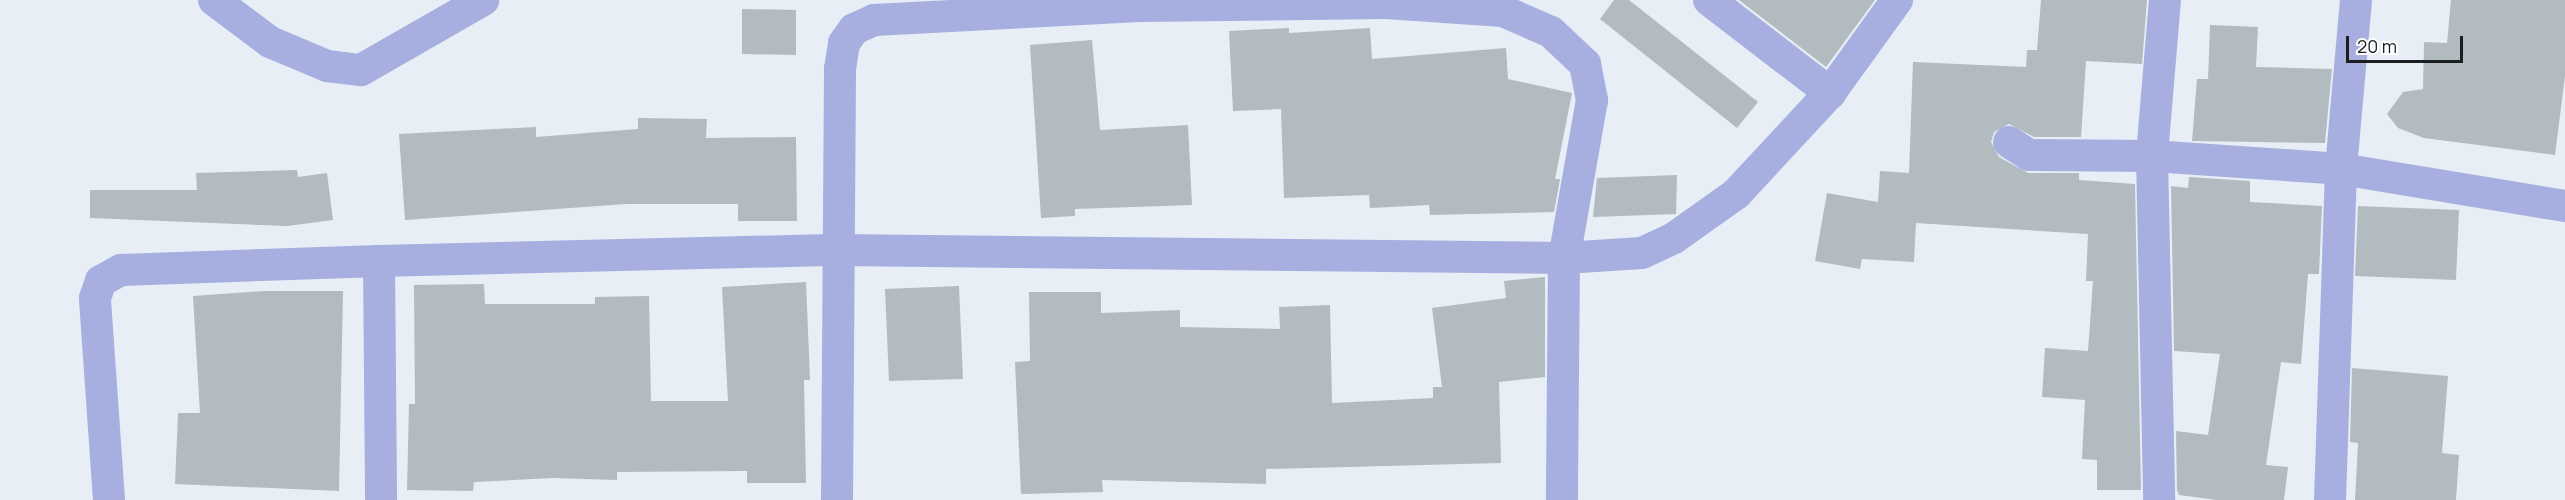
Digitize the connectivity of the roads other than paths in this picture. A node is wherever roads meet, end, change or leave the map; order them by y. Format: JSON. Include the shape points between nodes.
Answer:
{"nodes":[{"id":1,"x":214,"y":0,"type":"edge"},
{"id":2,"x":483,"y":0,"type":"edge"},
{"id":3,"x":1709,"y":0,"type":"edge"},
{"id":4,"x":1897,"y":0,"type":"edge"},
{"id":5,"x":2165,"y":0,"type":"edge"},
{"id":6,"x":2356,"y":0,"type":"edge"},
{"id":7,"x":1830,"y":93,"type":"junction"},
{"id":8,"x":2009,"y":142,"type":"dead end"},
{"id":9,"x":2151,"y":156,"type":"junction"},
{"id":10,"x":2341,"y":169,"type":"junction"},
{"id":11,"x":2565,"y":206,"type":"edge"},
{"id":12,"x":838,"y":250,"type":"junction"},
{"id":13,"x":1564,"y":258,"type":"junction"},
{"id":14,"x":379,"y":261,"type":"junction"},
{"id":15,"x":109,"y":500,"type":"edge"},
{"id":16,"x":381,"y":500,"type":"edge"},
{"id":17,"x":837,"y":500,"type":"edge"},
{"id":18,"x":1562,"y":500,"type":"edge"},
{"id":19,"x":2159,"y":500,"type":"edge"},
{"id":20,"x":2330,"y":500,"type":"edge"}],
"edges":[{"from":1,"to":2,"type":"street","via":[[292,52],[327,66],[361,70]]},
{"from":3,"to":7,"type":"street"},
{"from":4,"to":7,"type":"street"},
{"from":5,"to":9,"type":"street"},
{"from":6,"to":10,"type":"street"},
{"from":7,"to":13,"type":"street","via":[[1736,194],[1674,238],[1642,253]]},
{"from":8,"to":9,"type":"street","via":[[2029,155]]},
{"from":9,"to":10,"type":"street"},
{"from":9,"to":19,"type":"street"},
{"from":10,"to":11,"type":"street"},
{"from":10,"to":20,"type":"street"},
{"from":12,"to":13,"type":"street"},
{"from":12,"to":13,"type":"street","via":[[840,69],[844,44],[854,28],[874,20],[1140,6],[1386,3],[1503,11],[1551,32],[1585,64],[1592,100]]},
{"from":12,"to":14,"type":"street"},
{"from":12,"to":17,"type":"street"},
{"from":13,"to":18,"type":"street"},
{"from":14,"to":15,"type":"street","via":[[121,270],[101,281],[95,298]]},
{"from":14,"to":16,"type":"street"}]}
